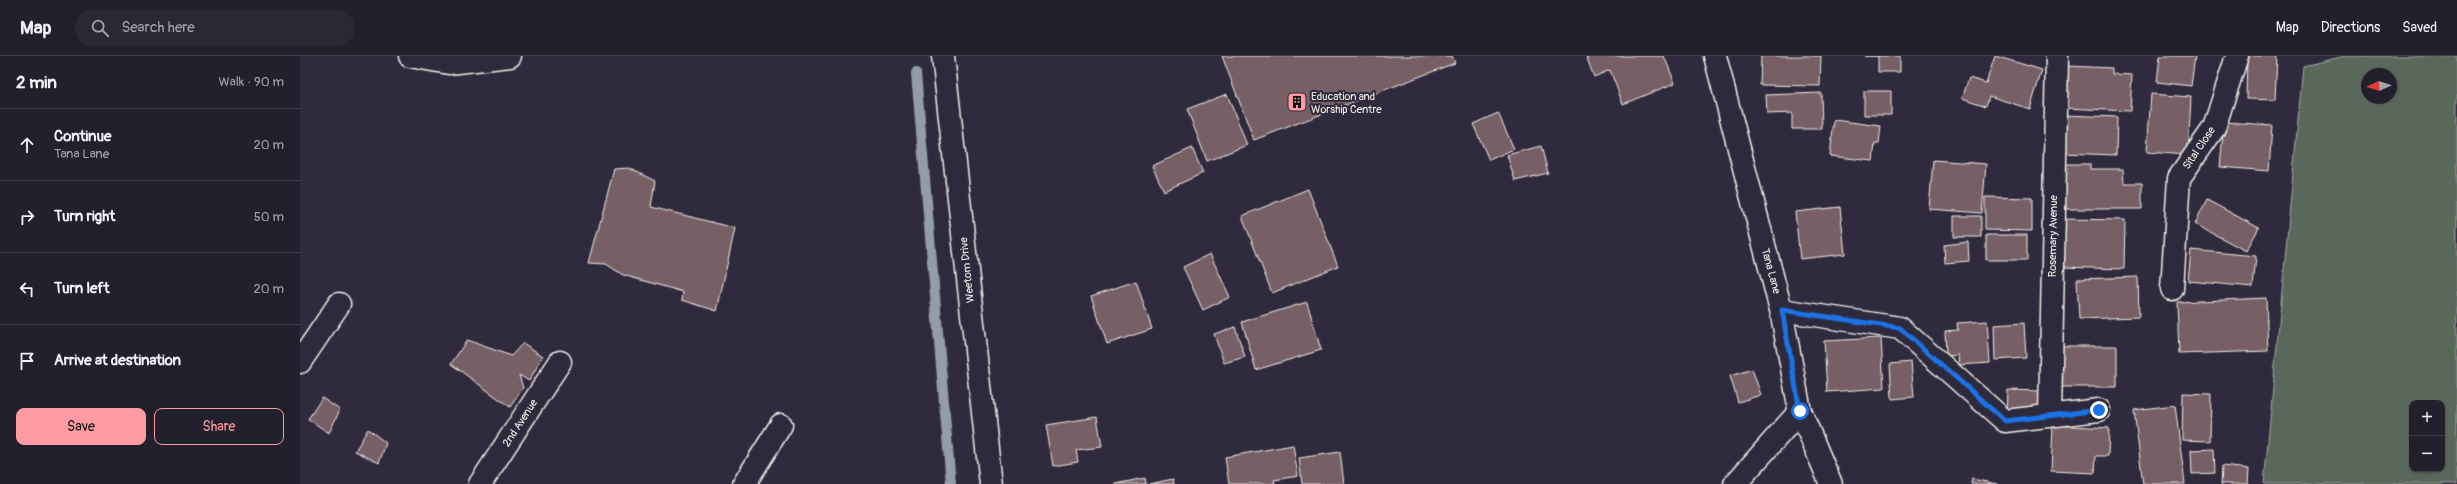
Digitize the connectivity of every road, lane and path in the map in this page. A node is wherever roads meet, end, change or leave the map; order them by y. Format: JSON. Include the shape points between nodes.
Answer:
{"nodes":[{"id":1,"x":410,"y":56,"type":"edge"},
{"id":2,"x":510,"y":56,"type":"edge"},
{"id":3,"x":943,"y":56,"type":"edge"},
{"id":4,"x":1715,"y":56,"type":"edge"},
{"id":5,"x":2057,"y":56,"type":"edge"},
{"id":6,"x":2237,"y":56,"type":"edge"},
{"id":7,"x":2172,"y":289,"type":"dead end"},
{"id":8,"x":339,"y":304,"type":"dead end"},
{"id":9,"x":1782,"y":310,"type":"junction"},
{"id":10,"x":300,"y":362,"type":"edge"},
{"id":11,"x":560,"y":362,"type":"dead end"},
{"id":12,"x":2099,"y":410,"type":"dead end"},
{"id":13,"x":1800,"y":411,"type":"junction"},
{"id":14,"x":2050,"y":416,"type":"junction"},
{"id":15,"x":781,"y":425,"type":"dead end"},
{"id":16,"x":480,"y":484,"type":"edge"},
{"id":17,"x":744,"y":484,"type":"edge"},
{"id":18,"x":991,"y":484,"type":"edge"},
{"id":19,"x":1736,"y":484,"type":"edge"},
{"id":20,"x":1831,"y":484,"type":"edge"}],
"edges":[{"from":1,"to":2,"type":"street","via":[[449,63]]},
{"from":3,"to":18,"type":"street","name":"Weetom Drive"},
{"from":4,"to":9,"type":"street","name":"Tana Lane"},
{"from":5,"to":14,"type":"street","name":"Rosemary Avenue"},
{"from":6,"to":7,"type":"street","name":"Sital Close","via":[[2214,128],[2179,178]]},
{"from":8,"to":10,"type":"street"},
{"from":9,"to":13,"type":"street","name":"Tana Lane"},
{"from":9,"to":14,"type":"street","via":[[1900,328],[2005,421]]},
{"from":11,"to":16,"type":"street","name":"2nd Avenue"},
{"from":12,"to":14,"type":"street"},
{"from":13,"to":19,"type":"street"},
{"from":13,"to":20,"type":"street","name":"Tana Lane"},
{"from":15,"to":17,"type":"street"}]}
